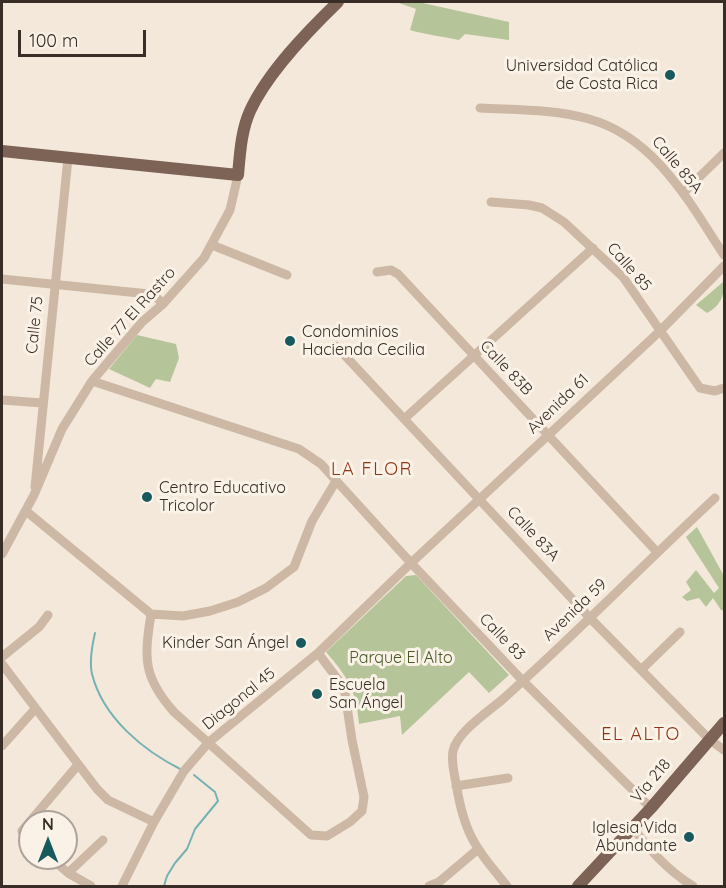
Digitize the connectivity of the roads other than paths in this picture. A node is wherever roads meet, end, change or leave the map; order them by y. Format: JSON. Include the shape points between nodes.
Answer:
{"nodes":[{"id":1,"x":338,"y":2,"type":"edge"},
{"id":2,"x":330,"y":7,"type":"edge"},
{"id":3,"x":480,"y":108,"type":"dead end"},
{"id":4,"x":2,"y":151,"type":"edge"},
{"id":5,"x":724,"y":153,"type":"edge"},
{"id":6,"x":68,"y":158,"type":"junction"},
{"id":7,"x":238,"y":175,"type":"junction"},
{"id":8,"x":683,"y":193,"type":"junction"},
{"id":9,"x":491,"y":202,"type":"dead end"},
{"id":10,"x":212,"y":245,"type":"junction"},
{"id":11,"x":593,"y":248,"type":"junction"},
{"id":12,"x":724,"y":255,"type":"edge"},
{"id":13,"x":724,"y":266,"type":"edge"},
{"id":14,"x":376,"y":272,"type":"dead end"},
{"id":15,"x":287,"y":275,"type":"dead end"},
{"id":16,"x":2,"y":279,"type":"edge"},
{"id":17,"x":54,"y":285,"type":"junction"},
{"id":18,"x":163,"y":304,"type":"junction"},
{"id":19,"x":660,"y":331,"type":"junction"},
{"id":20,"x":336,"y":346,"type":"dead end"},
{"id":21,"x":474,"y":356,"type":"junction"},
{"id":22,"x":92,"y":381,"type":"junction"},
{"id":23,"x":720,"y":389,"type":"edge"},
{"id":24,"x":2,"y":400,"type":"edge"},
{"id":25,"x":42,"y":403,"type":"junction"},
{"id":26,"x":404,"y":419,"type":"junction"},
{"id":27,"x":548,"y":435,"type":"junction"},
{"id":28,"x":336,"y":481,"type":"junction"},
{"id":29,"x":34,"y":495,"type":"junction"},
{"id":30,"x":716,"y":498,"type":"dead end"},
{"id":31,"x":480,"y":499,"type":"junction"},
{"id":32,"x":26,"y":511,"type":"junction"},
{"id":33,"x":657,"y":552,"type":"junction"},
{"id":34,"x":2,"y":554,"type":"edge"},
{"id":35,"x":411,"y":563,"type":"junction"},
{"id":36,"x":151,"y":614,"type":"junction"},
{"id":37,"x":48,"y":615,"type":"dead end"},
{"id":38,"x":590,"y":618,"type":"junction"},
{"id":39,"x":681,"y":632,"type":"dead end"},
{"id":40,"x":318,"y":653,"type":"junction"},
{"id":41,"x":2,"y":657,"type":"edge"},
{"id":42,"x":2,"y":664,"type":"edge"},
{"id":43,"x":641,"y":670,"type":"junction"},
{"id":44,"x":523,"y":681,"type":"junction"},
{"id":45,"x":35,"y":709,"type":"junction"},
{"id":46,"x":724,"y":723,"type":"edge"},
{"id":47,"x":709,"y":740,"type":"junction"},
{"id":48,"x":209,"y":742,"type":"junction"},
{"id":49,"x":2,"y":746,"type":"edge"},
{"id":50,"x":724,"y":750,"type":"edge"},
{"id":51,"x":77,"y":766,"type":"junction"},
{"id":52,"x":508,"y":778,"type":"dead end"},
{"id":53,"x":456,"y":786,"type":"junction"},
{"id":54,"x":651,"y":808,"type":"junction"},
{"id":55,"x":40,"y":810,"type":"edge"},
{"id":56,"x":154,"y":822,"type":"junction"},
{"id":57,"x":633,"y":828,"type":"junction"},
{"id":58,"x":103,"y":840,"type":"dead end"},
{"id":59,"x":477,"y":850,"type":"junction"},
{"id":60,"x":65,"y":870,"type":"edge"},
{"id":61,"x":68,"y":873,"type":"junction"},
{"id":62,"x":91,"y":886,"type":"edge"},
{"id":63,"x":122,"y":886,"type":"edge"},
{"id":64,"x":429,"y":886,"type":"edge"},
{"id":65,"x":507,"y":886,"type":"edge"},
{"id":66,"x":578,"y":886,"type":"edge"},
{"id":67,"x":693,"y":886,"type":"edge"}],
"edges":[{"from":1,"to":2,"type":"main road"},
{"from":2,"to":7,"type":"main road","via":[[262,90],[250,111]]},
{"from":3,"to":8,"type":"street","name":"Calle 85A","via":[[566,114],[613,127],[656,159]]},
{"from":4,"to":6,"type":"main road"},
{"from":5,"to":8,"type":"street"},
{"from":6,"to":7,"type":"main road"},
{"from":6,"to":17,"type":"street","name":"Calle 75"},
{"from":7,"to":10,"type":"street","name":"Calle 77 El Rastro","via":[[230,210]]},
{"from":8,"to":12,"type":"street","name":"Calle 85A"},
{"from":9,"to":11,"type":"street","name":"Calle 85","via":[[542,208]]},
{"from":10,"to":15,"type":"street"},
{"from":10,"to":18,"type":"street","name":"Calle 77 El Rastro"},
{"from":11,"to":19,"type":"street","name":"Calle 85","via":[[622,277]]},
{"from":11,"to":21,"type":"street"},
{"from":13,"to":19,"type":"street","name":"Avenida 61"},
{"from":14,"to":21,"type":"street","name":"Calle 83B","via":[[392,270],[398,274]]},
{"from":16,"to":17,"type":"street"},
{"from":17,"to":18,"type":"street","via":[[149,294]]},
{"from":17,"to":25,"type":"street","name":"Calle 75"},
{"from":18,"to":22,"type":"street","name":"Calle 77 El Rastro","via":[[142,322]]},
{"from":19,"to":23,"type":"street","name":"Calle 85","via":[[700,388]]},
{"from":19,"to":27,"type":"street","name":"Avenida 61"},
{"from":20,"to":26,"type":"street","name":"Calle 83A"},
{"from":21,"to":26,"type":"street"},
{"from":21,"to":27,"type":"street","name":"Calle 83B"},
{"from":22,"to":28,"type":"street","via":[[299,449],[321,464]]},
{"from":22,"to":29,"type":"street","name":"Calle 77 El Rastro","via":[[62,429]]},
{"from":24,"to":25,"type":"street"},
{"from":25,"to":29,"type":"street","name":"Calle 75"},
{"from":26,"to":31,"type":"street","name":"Calle 83A"},
{"from":27,"to":31,"type":"street","name":"Avenida 61"},
{"from":27,"to":33,"type":"street","name":"Calle 83B"},
{"from":28,"to":35,"type":"street","name":"Calle 83"},
{"from":28,"to":36,"type":"street","via":[[312,521],[294,567],[266,588],[210,611],[183,616]]},
{"from":29,"to":32,"type":"street","name":"Calle 77 El Rastro"},
{"from":30,"to":33,"type":"street","name":"Avenida 59"},
{"from":31,"to":35,"type":"street","name":"Avenida 61"},
{"from":31,"to":38,"type":"street","name":"Calle 83A"},
{"from":32,"to":34,"type":"street","name":"Calle 77 El Rastro"},
{"from":32,"to":36,"type":"street"},
{"from":33,"to":38,"type":"street","name":"Avenida 59"},
{"from":35,"to":40,"type":"street","name":"Diagonal 45"},
{"from":35,"to":44,"type":"street","name":"Calle 83"},
{"from":36,"to":48,"type":"street","via":[[146,658],[150,678],[159,696]]},
{"from":37,"to":41,"type":"street"},
{"from":38,"to":43,"type":"street","name":"Calle 83A"},
{"from":38,"to":44,"type":"street","name":"Avenida 59"},
{"from":39,"to":43,"type":"street"},
{"from":40,"to":48,"type":"street","name":"Diagonal 45"},
{"from":40,"to":48,"type":"street","via":[[345,693],[364,797],[362,811],[351,822],[327,836],[311,835]]},
{"from":42,"to":45,"type":"street"},
{"from":43,"to":47,"type":"street","name":"Calle 83A"},
{"from":44,"to":53,"type":"street","name":"Avenida 59","via":[[456,744]]},
{"from":44,"to":54,"type":"street","name":"Calle 83"},
{"from":45,"to":49,"type":"street"},
{"from":45,"to":51,"type":"street"},
{"from":46,"to":47,"type":"main road","name":"Vía 218"},
{"from":47,"to":50,"type":"street","name":"Calle 83A"},
{"from":47,"to":54,"type":"main road","name":"Vía 218"},
{"from":48,"to":56,"type":"street","name":"Diagonal 45","via":[[184,771]]},
{"from":51,"to":55,"type":"street"},
{"from":51,"to":56,"type":"street","via":[[108,800]]},
{"from":52,"to":53,"type":"street"},
{"from":53,"to":59,"type":"street","via":[[466,830]]},
{"from":54,"to":57,"type":"main road","name":"Vía 218"},
{"from":56,"to":63,"type":"street","name":"Diagonal 45"},
{"from":57,"to":66,"type":"main road","name":"Vía 218"},
{"from":57,"to":67,"type":"street","via":[[674,874]]},
{"from":58,"to":61,"type":"street"},
{"from":59,"to":64,"type":"street"},
{"from":59,"to":65,"type":"street"},
{"from":60,"to":61,"type":"street"},
{"from":61,"to":62,"type":"street"}]}
